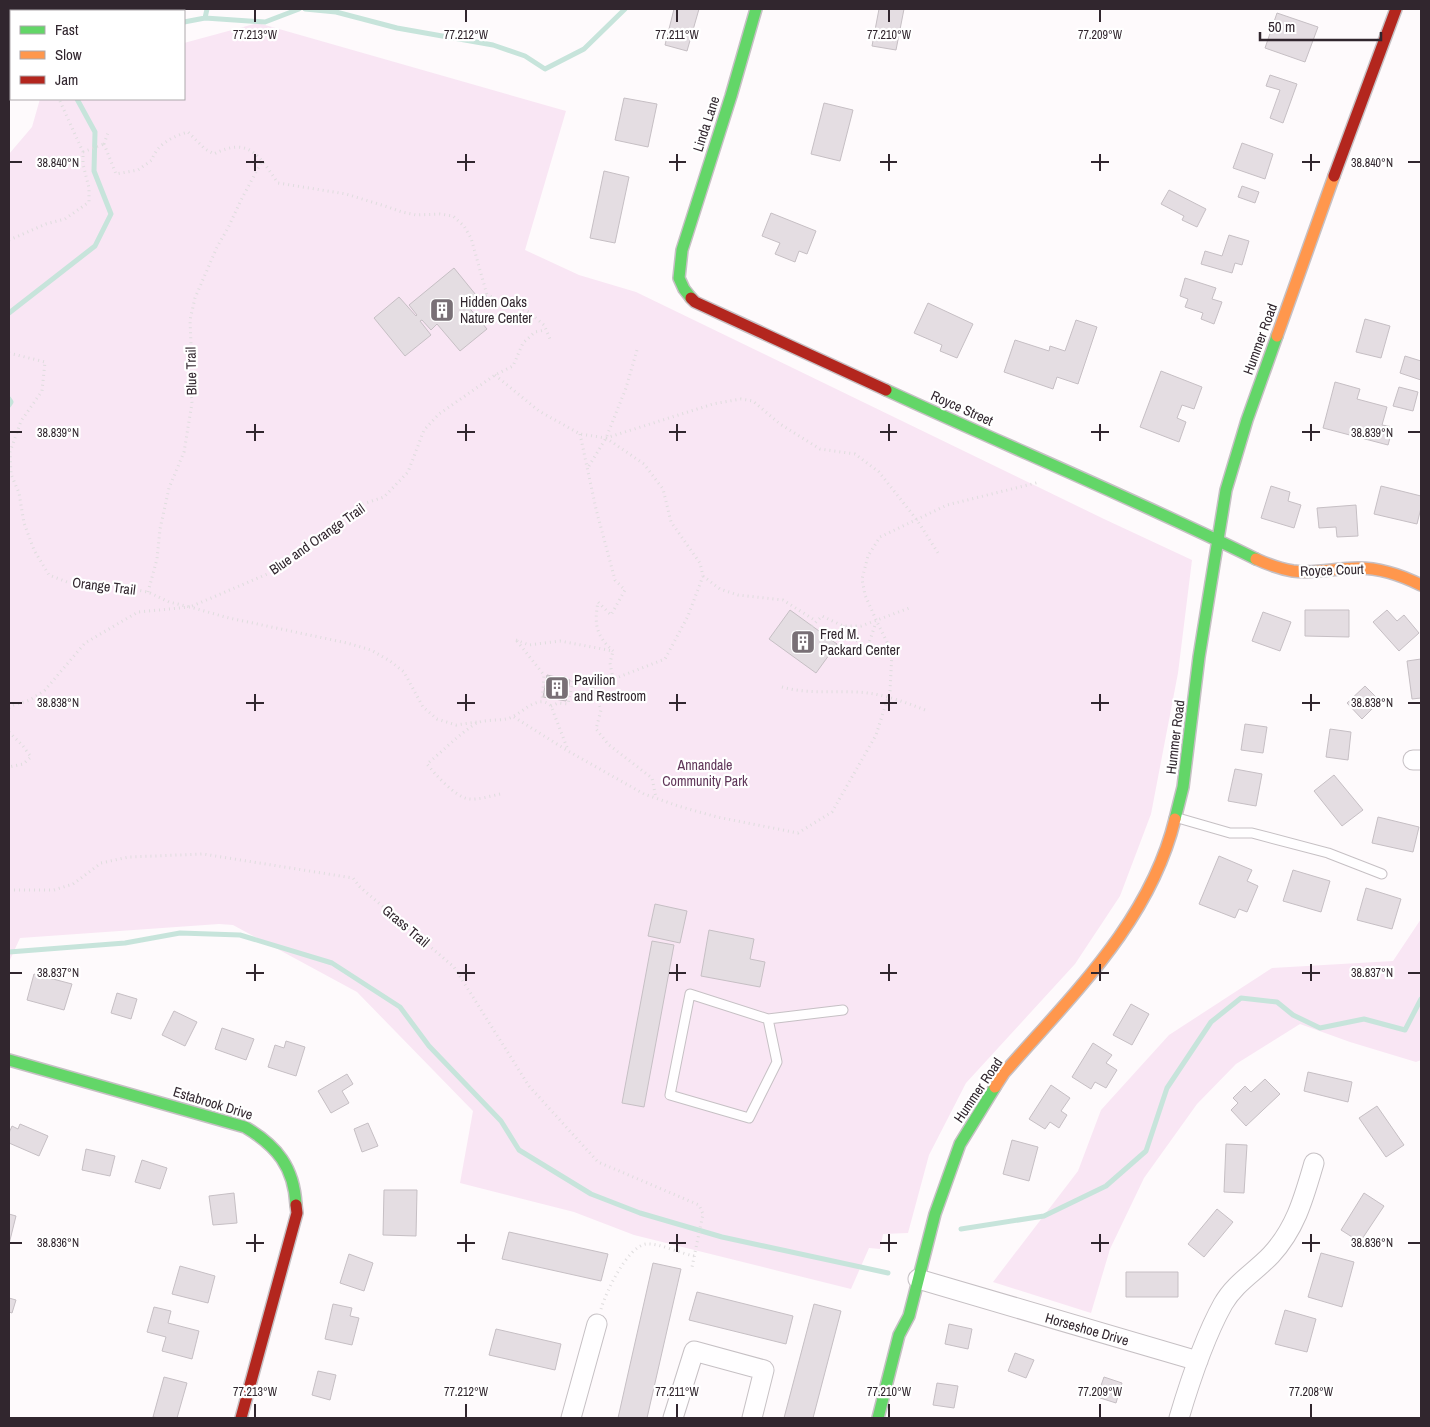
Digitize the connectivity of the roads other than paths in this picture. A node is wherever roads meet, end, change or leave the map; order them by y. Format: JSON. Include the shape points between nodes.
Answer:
{"nodes":[{"id":1,"x":756,"y":9,"type":"edge"},
{"id":2,"x":1396,"y":9,"type":"edge"},
{"id":3,"x":695,"y":302,"type":"joint"},
{"id":4,"x":1216,"y":540,"type":"junction"},
{"id":5,"x":1421,"y":585,"type":"edge"},
{"id":6,"x":1176,"y":818,"type":"junction"},
{"id":7,"x":1382,"y":874,"type":"dead end"},
{"id":8,"x":843,"y":1010,"type":"dead end"},
{"id":9,"x":768,"y":1019,"type":"junction"},
{"id":10,"x":9,"y":1060,"type":"edge"},
{"id":11,"x":1314,"y":1163,"type":"dead end"},
{"id":12,"x":918,"y":1279,"type":"junction"},
{"id":13,"x":597,"y":1324,"type":"road end"},
{"id":14,"x":1198,"y":1362,"type":"junction"},
{"id":15,"x":241,"y":1418,"type":"edge"},
{"id":16,"x":571,"y":1418,"type":"edge"},
{"id":17,"x":673,"y":1418,"type":"edge"},
{"id":18,"x":752,"y":1418,"type":"edge"},
{"id":19,"x":878,"y":1418,"type":"edge"},
{"id":20,"x":1179,"y":1418,"type":"edge"}],
"edges":[{"from":1,"to":3,"type":"street","name":"Linda Lane","via":[[682,250],[678,273],[680,284]]},
{"from":2,"to":4,"type":"street","name":"Hummer Road","via":[[1239,442]]},
{"from":3,"to":4,"type":"street","name":"Royce Street"},
{"from":4,"to":5,"type":"street","name":"Royce Court","via":[[1291,571],[1379,570],[1401,574]]},
{"from":4,"to":6,"type":"street","name":"Hummer Road"},
{"from":6,"to":7,"type":"lane","via":[[1230,833],[1252,832],[1328,853]]},
{"from":6,"to":12,"type":"street","name":"Hummer Road","via":[[1158,868],[1117,942],[1004,1074],[960,1144],[935,1214]]},
{"from":8,"to":9,"type":"lane"},
{"from":9,"to":9,"type":"lane","via":[[777,1062],[749,1118],[670,1095],[690,994]]},
{"from":10,"to":15,"type":"street","name":"Estabrook Drive","via":[[245,1127],[273,1146],[285,1161],[297,1195],[297,1213]]},
{"from":11,"to":14,"type":"street","via":[[1302,1206],[1286,1238],[1227,1298]]},
{"from":12,"to":14,"type":"street","name":"Horseshoe Drive"},
{"from":12,"to":19,"type":"street","name":"Hummer Road","via":[[909,1316],[899,1335]]},
{"from":13,"to":16,"type":"street"},
{"from":14,"to":20,"type":"street"},
{"from":17,"to":18,"type":"street","via":[[694,1351],[764,1370]]}]}
